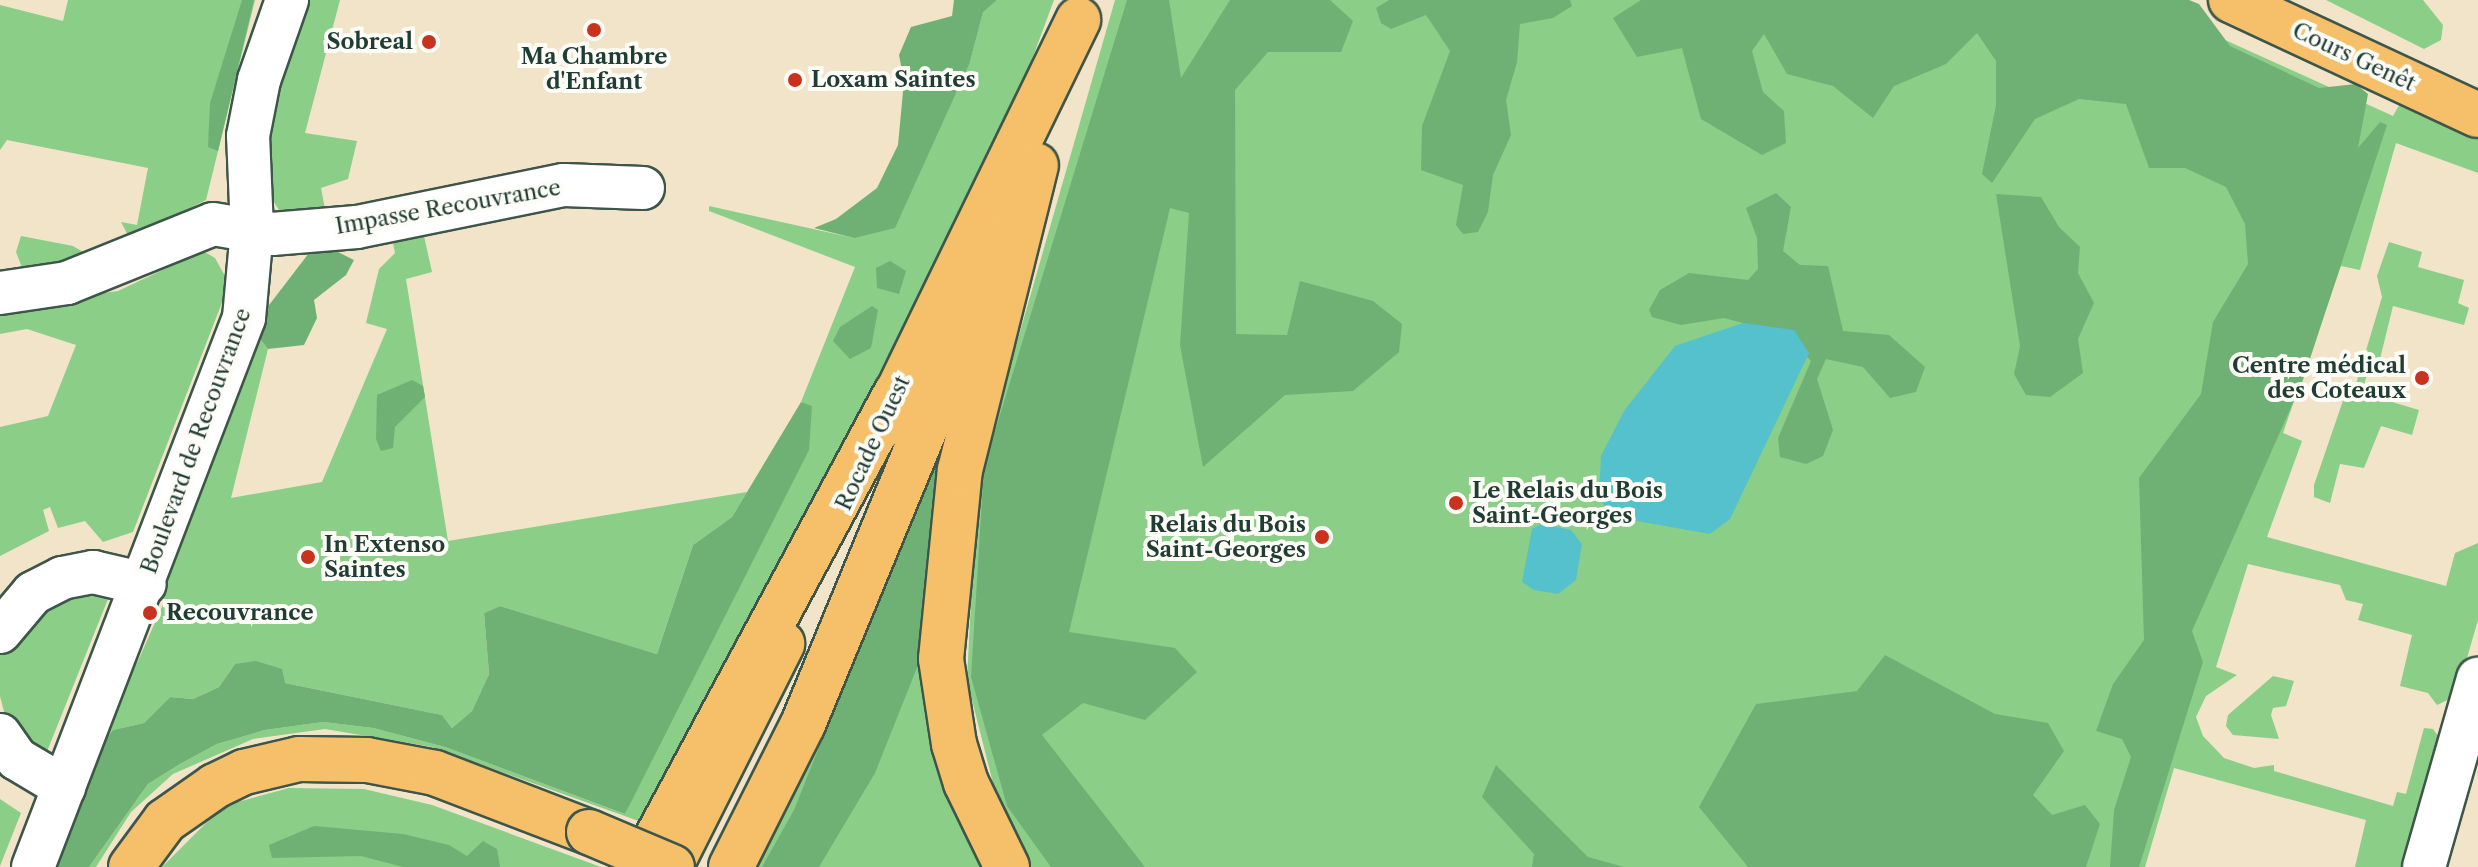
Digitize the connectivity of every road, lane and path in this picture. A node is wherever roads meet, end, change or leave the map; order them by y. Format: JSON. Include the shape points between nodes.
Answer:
{"nodes":[{"id":1,"x":287,"y":0,"type":"edge"},
{"id":2,"x":2231,"y":0,"type":"edge"},
{"id":3,"x":1081,"y":10,"type":"edge"},
{"id":4,"x":2478,"y":115,"type":"edge"},
{"id":5,"x":1036,"y":165,"type":"junction"},
{"id":6,"x":643,"y":188,"type":"dead end"},
{"id":7,"x":252,"y":230,"type":"junction"},
{"id":8,"x":0,"y":293,"type":"edge"},
{"id":9,"x":896,"y":393,"type":"junction"},
{"id":10,"x":145,"y":584,"type":"junction"},
{"id":11,"x":0,"y":632,"type":"edge"},
{"id":12,"x":2478,"y":679,"type":"edge"},
{"id":13,"x":0,"y":735,"type":"edge"},
{"id":14,"x":64,"y":787,"type":"junction"},
{"id":15,"x":33,"y":867,"type":"edge"},
{"id":16,"x":131,"y":867,"type":"edge"},
{"id":17,"x":641,"y":867,"type":"edge"},
{"id":18,"x":671,"y":867,"type":"edge"},
{"id":19,"x":731,"y":867,"type":"edge"},
{"id":20,"x":1007,"y":867,"type":"edge"},
{"id":21,"x":2424,"y":867,"type":"edge"}],
"edges":[{"from":1,"to":7,"type":"street","name":"Boulevard de Recouvrance","via":[[259,80],[248,136]]},
{"from":2,"to":4,"type":"main road","name":"Cours Genêt"},
{"from":3,"to":5,"type":"main road"},
{"from":3,"to":9,"type":"main road","name":"Rocade Ouest"},
{"from":5,"to":19,"type":"main road","name":"Rocade Ouest","via":[[809,710]]},
{"from":5,"to":20,"type":"main road","via":[[960,470],[941,659],[954,744],[966,783]]},
{"from":6,"to":7,"type":"street","name":"Impasse Recouvrance","via":[[564,185],[357,227],[272,234]]},
{"from":7,"to":8,"type":"street","name":"Impasse Recouvrance","via":[[213,224],[67,283]]},
{"from":7,"to":10,"type":"street","name":"Boulevard de Recouvrance","via":[[244,318]]},
{"from":9,"to":17,"type":"main road"},
{"from":9,"to":18,"type":"main road","name":"Rocade Ouest","via":[[769,675]]},
{"from":10,"to":11,"type":"street","via":[[93,572],[62,578],[33,593]]},
{"from":10,"to":14,"type":"street","name":"Boulevard de Recouvrance"},
{"from":12,"to":21,"type":"street"},
{"from":13,"to":14,"type":"street","via":[[17,759]]},
{"from":14,"to":15,"type":"street","name":"Boulevard de Recouvrance"},
{"from":16,"to":18,"type":"main road","bridge":true,"via":[[165,821],[215,786],[244,772],[299,759],[367,760],[435,773]]}]}
